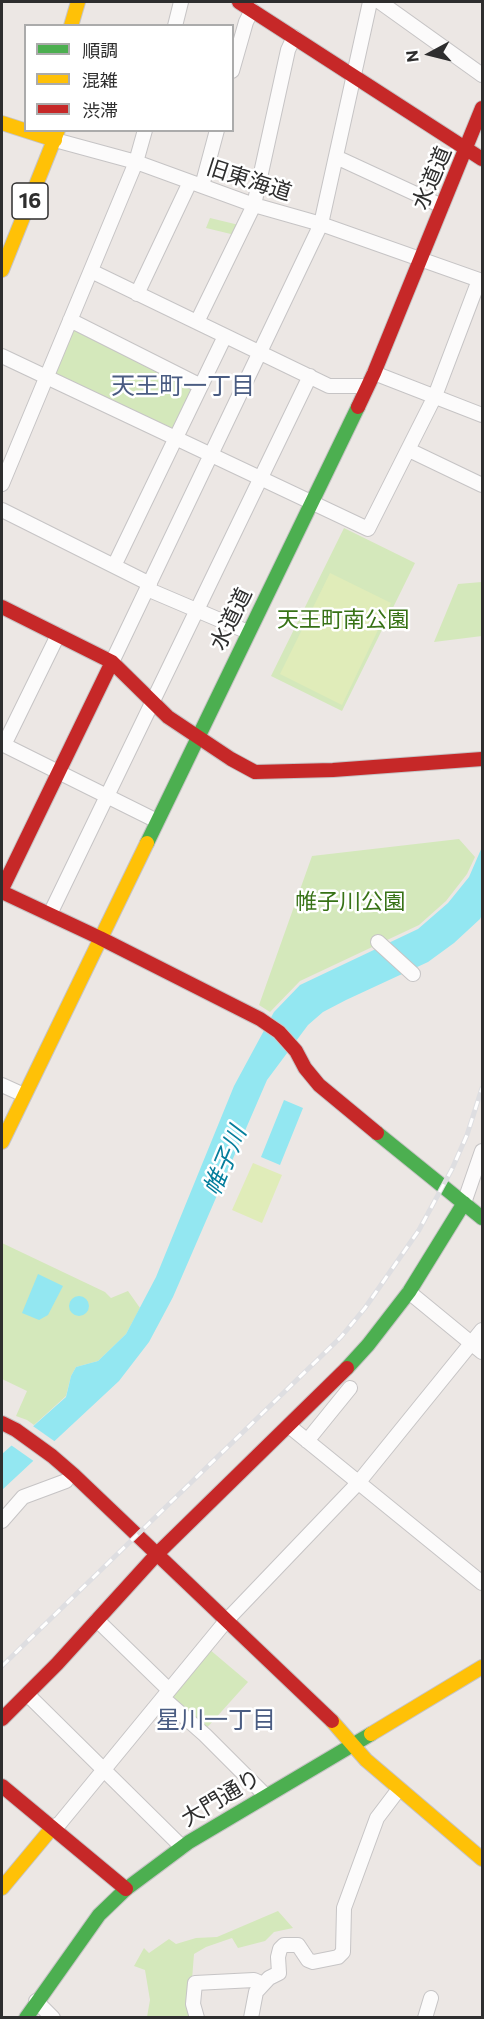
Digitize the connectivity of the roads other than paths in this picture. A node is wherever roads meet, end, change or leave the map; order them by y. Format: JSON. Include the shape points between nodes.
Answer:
{"nodes":[{"id":1,"x":78,"y":2,"type":"edge"},
{"id":2,"x":181,"y":2,"type":"edge"},
{"id":3,"x":239,"y":2,"type":"edge"},
{"id":4,"x":370,"y":2,"type":"edge"},
{"id":5,"x":380,"y":2,"type":"edge"},
{"id":6,"x":252,"y":10,"type":"junction"},
{"id":7,"x":72,"y":24,"type":"edge"},
{"id":8,"x":176,"y":24,"type":"edge"},
{"id":9,"x":294,"y":37,"type":"junction"},
{"id":10,"x":234,"y":64,"type":"edge"},
{"id":11,"x":483,"y":75,"type":"edge"},
{"id":12,"x":354,"y":76,"type":"junction"},
{"id":13,"x":483,"y":108,"type":"edge"},
{"id":14,"x":2,"y":123,"type":"edge"},
{"id":15,"x":24,"y":131,"type":"edge"},
{"id":16,"x":144,"y":132,"type":"edge"},
{"id":17,"x":216,"y":132,"type":"edge"},
{"id":18,"x":56,"y":135,"type":"edge"},
{"id":19,"x":40,"y":137,"type":"edge"},
{"id":20,"x":467,"y":149,"type":"junction"},
{"id":21,"x":336,"y":157,"type":"junction"},
{"id":22,"x":483,"y":159,"type":"edge"},
{"id":23,"x":136,"y":162,"type":"junction"},
{"id":24,"x":196,"y":184,"type":"junction"},
{"id":25,"x":254,"y":205,"type":"junction"},
{"id":26,"x":442,"y":207,"type":"junction"},
{"id":27,"x":321,"y":224,"type":"junction"},
{"id":28,"x":421,"y":261,"type":"junction"},
{"id":29,"x":2,"y":270,"type":"edge"},
{"id":30,"x":91,"y":271,"type":"junction"},
{"id":31,"x":481,"y":281,"type":"edge"},
{"id":32,"x":137,"y":294,"type":"junction"},
{"id":33,"x":70,"y":320,"type":"junction"},
{"id":34,"x":197,"y":322,"type":"junction"},
{"id":35,"x":225,"y":336,"type":"junction"},
{"id":36,"x":260,"y":353,"type":"junction"},
{"id":37,"x":2,"y":356,"type":"edge"},
{"id":38,"x":374,"y":373,"type":"junction"},
{"id":39,"x":47,"y":376,"type":"junction"},
{"id":40,"x":310,"y":376,"type":"junction"},
{"id":41,"x":201,"y":386,"type":"junction"},
{"id":42,"x":367,"y":386,"type":"junction"},
{"id":43,"x":435,"y":396,"type":"junction"},
{"id":44,"x":483,"y":415,"type":"edge"},
{"id":45,"x":176,"y":437,"type":"junction"},
{"id":46,"x":409,"y":450,"type":"junction"},
{"id":47,"x":213,"y":454,"type":"junction"},
{"id":48,"x":261,"y":478,"type":"junction"},
{"id":49,"x":2,"y":484,"type":"edge"},
{"id":50,"x":483,"y":485,"type":"edge"},
{"id":51,"x":312,"y":502,"type":"junction"},
{"id":52,"x":2,"y":510,"type":"edge"},
{"id":53,"x":114,"y":566,"type":"junction"},
{"id":54,"x":149,"y":586,"type":"junction"},
{"id":55,"x":2,"y":607,"type":"edge"},
{"id":56,"x":197,"y":612,"type":"junction"},
{"id":57,"x":248,"y":632,"type":"junction"},
{"id":58,"x":58,"y":635,"type":"junction"},
{"id":59,"x":112,"y":662,"type":"junction"},
{"id":60,"x":153,"y":703,"type":"junction"},
{"id":61,"x":198,"y":737,"type":"junction"},
{"id":62,"x":3,"y":745,"type":"edge"},
{"id":63,"x":483,"y":759,"type":"edge"},
{"id":64,"x":58,"y":772,"type":"junction"},
{"id":65,"x":108,"y":796,"type":"junction"},
{"id":66,"x":157,"y":821,"type":"junction"},
{"id":67,"x":2,"y":891,"type":"edge"},
{"id":68,"x":50,"y":914,"type":"junction"},
{"id":69,"x":100,"y":938,"type":"junction"},
{"id":70,"x":378,"y":942,"type":"dead end"},
{"id":71,"x":413,"y":974,"type":"dead end"},
{"id":72,"x":2,"y":1085,"type":"edge"},
{"id":73,"x":24,"y":1095,"type":"junction"},
{"id":74,"x":2,"y":1142,"type":"edge"},
{"id":75,"x":483,"y":1151,"type":"edge"},
{"id":76,"x":464,"y":1203,"type":"junction"},
{"id":77,"x":483,"y":1218,"type":"edge"},
{"id":78,"x":409,"y":1292,"type":"junction"},
{"id":79,"x":483,"y":1330,"type":"edge"},
{"id":80,"x":477,"y":1347,"type":"edge"},
{"id":81,"x":350,"y":1388,"type":"dead end"},
{"id":82,"x":2,"y":1423,"type":"edge"},
{"id":83,"x":289,"y":1426,"type":"junction"},
{"id":84,"x":307,"y":1441,"type":"junction"},
{"id":85,"x":66,"y":1481,"type":"dead end"},
{"id":86,"x":358,"y":1483,"type":"junction"},
{"id":87,"x":2,"y":1521,"type":"edge"},
{"id":88,"x":157,"y":1554,"type":"junction"},
{"id":89,"x":483,"y":1583,"type":"edge"},
{"id":90,"x":97,"y":1620,"type":"junction"},
{"id":91,"x":226,"y":1621,"type":"junction"},
{"id":92,"x":483,"y":1667,"type":"edge"},
{"id":93,"x":27,"y":1694,"type":"junction"},
{"id":94,"x":166,"y":1694,"type":"junction"},
{"id":95,"x":2,"y":1719,"type":"edge"},
{"id":96,"x":353,"y":1744,"type":"junction"},
{"id":97,"x":103,"y":1768,"type":"junction"},
{"id":98,"x":2,"y":1786,"type":"edge"},
{"id":99,"x":399,"y":1789,"type":"junction"},
{"id":100,"x":266,"y":1796,"type":"junction"},
{"id":101,"x":52,"y":1828,"type":"junction"},
{"id":102,"x":182,"y":1847,"type":"junction"},
{"id":103,"x":483,"y":1859,"type":"edge"},
{"id":104,"x":2,"y":1887,"type":"edge"},
{"id":105,"x":126,"y":1889,"type":"junction"},
{"id":106,"x":263,"y":1984,"type":"junction"},
{"id":107,"x":432,"y":1998,"type":"dead end"},
{"id":108,"x":36,"y":2001,"type":"junction"},
{"id":109,"x":26,"y":2018,"type":"edge"},
{"id":110,"x":53,"y":2018,"type":"edge"},
{"id":111,"x":197,"y":2018,"type":"edge"},
{"id":112,"x":250,"y":2018,"type":"edge"},
{"id":113,"x":425,"y":2018,"type":"edge"}],
"edges":[{"from":1,"to":7,"type":"main road"},
{"from":2,"to":8,"type":"street"},
{"from":3,"to":6,"type":"main road"},
{"from":4,"to":12,"type":"street"},
{"from":5,"to":11,"type":"street"},
{"from":6,"to":9,"type":"main road"},
{"from":6,"to":10,"type":"street"},
{"from":9,"to":12,"type":"main road"},
{"from":9,"to":25,"type":"street"},
{"from":12,"to":20,"type":"main road"},
{"from":12,"to":21,"type":"street"},
{"from":13,"to":20,"type":"main road","name":"水道道"},
{"from":14,"to":15,"type":"main road","name":"旧東海道"},
{"from":16,"to":23,"type":"street"},
{"from":17,"to":24,"type":"street"},
{"from":18,"to":19,"type":"main road","name":"旧東海道"},
{"from":18,"to":23,"type":"street","name":"旧東海道"},
{"from":18,"to":29,"type":"main road","number":"16"},
{"from":20,"to":22,"type":"main road"},
{"from":20,"to":26,"type":"main road","name":"水道道"},
{"from":21,"to":26,"type":"street"},
{"from":21,"to":27,"type":"street"},
{"from":23,"to":24,"type":"street","name":"旧東海道"},
{"from":23,"to":30,"type":"street"},
{"from":24,"to":25,"type":"street","name":"旧東海道"},
{"from":24,"to":32,"type":"street"},
{"from":25,"to":27,"type":"street","name":"旧東海道"},
{"from":25,"to":34,"type":"street"},
{"from":26,"to":28,"type":"main road","name":"水道道"},
{"from":27,"to":28,"type":"street","name":"旧東海道"},
{"from":27,"to":36,"type":"street"},
{"from":28,"to":31,"type":"street","name":"旧東海道"},
{"from":28,"to":38,"type":"main road","name":"水道道"},
{"from":30,"to":32,"type":"street"},
{"from":30,"to":33,"type":"street"},
{"from":31,"to":43,"type":"street"},
{"from":32,"to":34,"type":"street"},
{"from":33,"to":39,"type":"street"},
{"from":33,"to":41,"type":"street"},
{"from":34,"to":35,"type":"street"},
{"from":35,"to":36,"type":"street"},
{"from":35,"to":41,"type":"street"},
{"from":36,"to":40,"type":"street"},
{"from":36,"to":47,"type":"street"},
{"from":37,"to":39,"type":"street"},
{"from":38,"to":42,"type":"main road","name":"水道道"},
{"from":38,"to":43,"type":"street"},
{"from":39,"to":45,"type":"street"},
{"from":39,"to":49,"type":"street"},
{"from":40,"to":42,"type":"street","via":[[328,386]]},
{"from":40,"to":48,"type":"street"},
{"from":41,"to":45,"type":"street"},
{"from":42,"to":51,"type":"main road","name":"水道道"},
{"from":43,"to":44,"type":"street"},
{"from":43,"to":46,"type":"street"},
{"from":45,"to":47,"type":"street"},
{"from":45,"to":53,"type":"street"},
{"from":46,"to":50,"type":"street"},
{"from":46,"to":51,"type":"street","via":[[368,529]]},
{"from":47,"to":48,"type":"street"},
{"from":47,"to":54,"type":"street"},
{"from":48,"to":51,"type":"street"},
{"from":48,"to":56,"type":"street"},
{"from":51,"to":57,"type":"main road","name":"水道道"},
{"from":52,"to":53,"type":"street"},
{"from":53,"to":54,"type":"street"},
{"from":54,"to":56,"type":"street"},
{"from":54,"to":59,"type":"street"},
{"from":55,"to":58,"type":"main road"},
{"from":56,"to":57,"type":"street"},
{"from":56,"to":60,"type":"street"},
{"from":57,"to":61,"type":"main road","name":"水道道"},
{"from":58,"to":59,"type":"main road"},
{"from":58,"to":62,"type":"street"},
{"from":59,"to":60,"type":"main road"},
{"from":59,"to":64,"type":"main road"},
{"from":60,"to":61,"type":"main road"},
{"from":60,"to":65,"type":"street"},
{"from":61,"to":63,"type":"main road","via":[[255,772]]},
{"from":61,"to":66,"type":"main road","name":"水道道"},
{"from":62,"to":64,"type":"street"},
{"from":64,"to":65,"type":"street"},
{"from":64,"to":67,"type":"main road"},
{"from":65,"to":66,"type":"street"},
{"from":65,"to":68,"type":"street"},
{"from":66,"to":69,"type":"main road","name":"水道道"},
{"from":67,"to":68,"type":"main road"},
{"from":68,"to":69,"type":"main road"},
{"from":69,"to":73,"type":"main road","name":"水道道"},
{"from":69,"to":76,"type":"main road","via":[[279,1032],[319,1085]]},
{"from":70,"to":71,"type":"street"},
{"from":72,"to":73,"type":"street"},
{"from":73,"to":74,"type":"main road","name":"水道道"},
{"from":75,"to":76,"type":"street"},
{"from":76,"to":77,"type":"main road"},
{"from":76,"to":78,"type":"main road"},
{"from":78,"to":80,"type":"street"},
{"from":78,"to":83,"type":"main road","via":[[368,1345]]},
{"from":79,"to":80,"type":"street"},
{"from":80,"to":86,"type":"street"},
{"from":81,"to":84,"type":"street"},
{"from":82,"to":88,"type":"main road","via":[[52,1456]]},
{"from":83,"to":84,"type":"street"},
{"from":83,"to":88,"type":"main road"},
{"from":84,"to":86,"type":"street"},
{"from":85,"to":87,"type":"street","via":[[23,1497]]},
{"from":86,"to":89,"type":"street"},
{"from":86,"to":91,"type":"street"},
{"from":88,"to":90,"type":"main road"},
{"from":88,"to":91,"type":"main road"},
{"from":90,"to":93,"type":"main road"},
{"from":90,"to":94,"type":"street"},
{"from":91,"to":94,"type":"street"},
{"from":91,"to":96,"type":"main road"},
{"from":92,"to":96,"type":"main road","name":"大門通り"},
{"from":93,"to":95,"type":"main road"},
{"from":93,"to":97,"type":"street"},
{"from":94,"to":97,"type":"street"},
{"from":94,"to":100,"type":"street"},
{"from":96,"to":99,"type":"main road"},
{"from":96,"to":100,"type":"main road","name":"大門通り"},
{"from":97,"to":101,"type":"street"},
{"from":97,"to":102,"type":"street"},
{"from":98,"to":101,"type":"main road"},
{"from":99,"to":103,"type":"main road"},
{"from":99,"to":106,"type":"street","via":[[377,1818],[344,1908],[343,1952],[338,1957],[313,1962],[298,1945],[284,1945],[278,1957],[279,1973]]},
{"from":100,"to":102,"type":"main road","name":"大門通り"},
{"from":101,"to":104,"type":"main road"},
{"from":101,"to":105,"type":"main road"},
{"from":102,"to":105,"type":"main road","name":"大門通り"},
{"from":105,"to":108,"type":"main road","name":"大門通り","via":[[91,1925]]},
{"from":106,"to":111,"type":"street","via":[[254,1980],[195,1983],[193,2004]]},
{"from":106,"to":112,"type":"street","via":[[256,1992]]},
{"from":107,"to":113,"type":"street"},
{"from":108,"to":109,"type":"main road","name":"大門通り"},
{"from":108,"to":110,"type":"street"}]}
